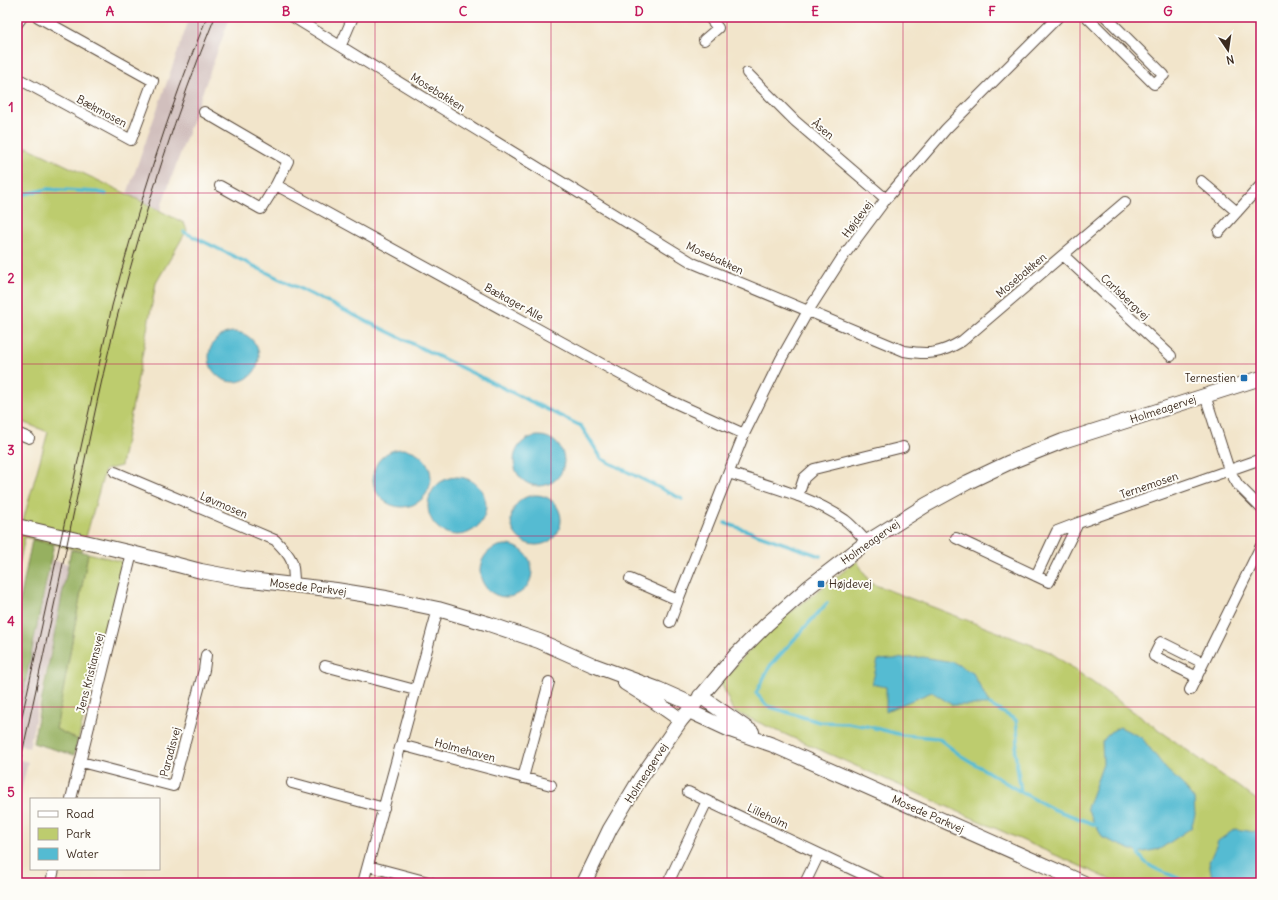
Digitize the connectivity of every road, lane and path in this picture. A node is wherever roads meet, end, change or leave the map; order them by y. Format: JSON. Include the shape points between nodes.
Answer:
{"nodes":[{"id":1,"x":22,"y":17,"type":"edge"},
{"id":2,"x":38,"y":17,"type":"edge"},
{"id":3,"x":293,"y":17,"type":"edge"},
{"id":4,"x":353,"y":17,"type":"edge"},
{"id":5,"x":709,"y":17,"type":"edge"},
{"id":6,"x":1058,"y":17,"type":"edge"},
{"id":7,"x":1087,"y":17,"type":"edge"},
{"id":8,"x":1106,"y":17,"type":"edge"},
{"id":9,"x":17,"y":24,"type":"edge"},
{"id":10,"x":704,"y":40,"type":"dead end"},
{"id":11,"x":341,"y":46,"type":"junction"},
{"id":12,"x":747,"y":73,"type":"dead end"},
{"id":13,"x":17,"y":78,"type":"edge"},
{"id":14,"x":204,"y":112,"type":"dead end"},
{"id":15,"x":1201,"y":181,"type":"dead end"},
{"id":16,"x":276,"y":185,"type":"junction"},
{"id":17,"x":1261,"y":185,"type":"edge"},
{"id":18,"x":220,"y":186,"type":"dead end"},
{"id":19,"x":886,"y":199,"type":"junction"},
{"id":20,"x":1125,"y":202,"type":"dead end"},
{"id":21,"x":1237,"y":212,"type":"junction"},
{"id":22,"x":1219,"y":232,"type":"dead end"},
{"id":23,"x":1063,"y":255,"type":"junction"},
{"id":24,"x":808,"y":311,"type":"junction"},
{"id":25,"x":1171,"y":356,"type":"dead end"},
{"id":26,"x":1261,"y":378,"type":"edge"},
{"id":27,"x":1205,"y":395,"type":"junction"},
{"id":28,"x":17,"y":433,"type":"edge"},
{"id":29,"x":744,"y":434,"type":"junction"},
{"id":30,"x":29,"y":438,"type":"dead end"},
{"id":31,"x":903,"y":447,"type":"dead end"},
{"id":32,"x":1261,"y":459,"type":"edge"},
{"id":33,"x":1229,"y":470,"type":"junction"},
{"id":34,"x":115,"y":472,"type":"dead end"},
{"id":35,"x":729,"y":473,"type":"junction"},
{"id":36,"x":798,"y":496,"type":"junction"},
{"id":37,"x":1261,"y":508,"type":"edge"},
{"id":38,"x":1078,"y":523,"type":"junction"},
{"id":39,"x":17,"y":526,"type":"edge"},
{"id":40,"x":956,"y":538,"type":"dead end"},
{"id":41,"x":867,"y":542,"type":"junction"},
{"id":42,"x":1261,"y":546,"type":"edge"},
{"id":43,"x":132,"y":553,"type":"junction"},
{"id":44,"x":1036,"y":576,"type":"junction"},
{"id":45,"x":630,"y":579,"type":"dead end"},
{"id":46,"x":294,"y":586,"type":"junction"},
{"id":47,"x":678,"y":600,"type":"junction"},
{"id":48,"x":438,"y":608,"type":"junction"},
{"id":49,"x":670,"y":622,"type":"dead end"},
{"id":50,"x":206,"y":656,"type":"dead end"},
{"id":51,"x":1203,"y":663,"type":"junction"},
{"id":52,"x":593,"y":665,"type":"junction"},
{"id":53,"x":325,"y":666,"type":"dead end"},
{"id":54,"x":1197,"y":676,"type":"junction"},
{"id":55,"x":549,"y":682,"type":"dead end"},
{"id":56,"x":415,"y":690,"type":"junction"},
{"id":57,"x":1190,"y":690,"type":"dead end"},
{"id":58,"x":691,"y":708,"type":"junction"},
{"id":59,"x":401,"y":745,"type":"junction"},
{"id":60,"x":80,"y":762,"type":"junction"},
{"id":61,"x":523,"y":778,"type":"junction"},
{"id":62,"x":292,"y":783,"type":"dead end"},
{"id":63,"x":551,"y":785,"type":"dead end"},
{"id":64,"x":688,"y":792,"type":"dead end"},
{"id":65,"x":72,"y":798,"type":"edge"},
{"id":66,"x":707,"y":801,"type":"junction"},
{"id":67,"x":384,"y":808,"type":"junction"},
{"id":68,"x":819,"y":854,"type":"junction"},
{"id":69,"x":368,"y":866,"type":"junction"},
{"id":70,"x":54,"y":870,"type":"edge"},
{"id":71,"x":51,"y":883,"type":"edge"},
{"id":72,"x":363,"y":883,"type":"edge"},
{"id":73,"x":432,"y":883,"type":"edge"},
{"id":74,"x":584,"y":883,"type":"edge"},
{"id":75,"x":668,"y":883,"type":"edge"},
{"id":76,"x":805,"y":883,"type":"edge"},
{"id":77,"x":881,"y":883,"type":"edge"},
{"id":78,"x":1084,"y":883,"type":"edge"}],
"edges":[{"from":1,"to":9,"type":"street"},
{"from":2,"to":13,"type":"street","name":"Bækmosen","via":[[153,82],[131,140]]},
{"from":3,"to":11,"type":"street","name":"Mosebakken"},
{"from":4,"to":11,"type":"street"},
{"from":5,"to":10,"type":"street","via":[[718,28]]},
{"from":6,"to":19,"type":"street","name":"Højdevej","via":[[946,129]]},
{"from":7,"to":8,"type":"street","via":[[1154,84],[1164,75]]},
{"from":11,"to":24,"type":"street","name":"Mosebakken","via":[[693,263]]},
{"from":12,"to":19,"type":"street","name":"Åsen","via":[[795,121]]},
{"from":14,"to":16,"type":"street","via":[[288,160]]},
{"from":15,"to":21,"type":"street"},
{"from":16,"to":18,"type":"street","via":[[261,209]]},
{"from":16,"to":29,"type":"street","name":"Bækager Alle","via":[[660,396]]},
{"from":17,"to":21,"type":"street"},
{"from":19,"to":24,"type":"street","name":"Højdevej","via":[[842,258]]},
{"from":20,"to":23,"type":"street","name":"Mosebakken"},
{"from":21,"to":22,"type":"street"},
{"from":23,"to":24,"type":"street","name":"Mosebakken","via":[[962,341],[935,353],[904,351]]},
{"from":23,"to":25,"type":"street","name":"Carlsbergvej"},
{"from":24,"to":29,"type":"street","name":"Højdevej"},
{"from":26,"to":27,"type":"street","name":"Holmeagervej"},
{"from":27,"to":33,"type":"street"},
{"from":27,"to":41,"type":"street","name":"Holmeagervej","via":[[1063,441],[1008,463],[926,505]]},
{"from":28,"to":30,"type":"street"},
{"from":29,"to":35,"type":"street","name":"Højdevej"},
{"from":31,"to":36,"type":"street","via":[[814,469],[804,478]]},
{"from":32,"to":33,"type":"street","name":"Ternemosen"},
{"from":33,"to":37,"type":"street","via":[[1238,485]]},
{"from":33,"to":38,"type":"street","name":"Ternemosen"},
{"from":34,"to":46,"type":"street","name":"Løvmosen","via":[[275,540],[288,553],[294,565]]},
{"from":35,"to":36,"type":"street"},
{"from":35,"to":47,"type":"street","name":"Højdevej"},
{"from":36,"to":41,"type":"street","via":[[846,521]]},
{"from":38,"to":44,"type":"street","name":"Ternemosen","via":[[1057,531]]},
{"from":38,"to":44,"type":"street","via":[[1049,582]]},
{"from":39,"to":43,"type":"street","name":"Mosede Parkvej"},
{"from":40,"to":44,"type":"street"},
{"from":41,"to":58,"type":"street","name":"Holmeagervej","via":[[810,586],[767,624],[735,656]]},
{"from":42,"to":51,"type":"street"},
{"from":43,"to":46,"type":"street","name":"Mosede Parkvej","via":[[201,571]]},
{"from":43,"to":60,"type":"street","name":"Jens Kristiansvej"},
{"from":45,"to":47,"type":"street"},
{"from":46,"to":48,"type":"street","name":"Mosede Parkvej","via":[[372,595]]},
{"from":47,"to":49,"type":"street","name":"Højdevej"},
{"from":48,"to":52,"type":"street","name":"Mosede Parkvej","via":[[539,641]]},
{"from":48,"to":56,"type":"street"},
{"from":50,"to":60,"type":"street","name":"Paradisvej","via":[[173,786]]},
{"from":51,"to":54,"type":"street"},
{"from":51,"to":54,"type":"street","via":[[1161,642],[1154,656]]},
{"from":52,"to":58,"type":"street","name":"Mosede Parkvej","via":[[658,689]]},
{"from":52,"to":58,"type":"street","name":"Mosede Parkvej","via":[[654,700]]},
{"from":53,"to":56,"type":"street"},
{"from":54,"to":57,"type":"street"},
{"from":55,"to":61,"type":"street"},
{"from":56,"to":59,"type":"street"},
{"from":58,"to":74,"type":"street","name":"Holmeagervej","via":[[640,779],[610,829]]},
{"from":58,"to":78,"type":"street","name":"Mosede Parkvej"},
{"from":59,"to":61,"type":"street","name":"Holmehaven"},
{"from":59,"to":67,"type":"street"},
{"from":60,"to":65,"type":"street","name":"Jens Kristiansvej"},
{"from":61,"to":63,"type":"street","name":"Holmehaven"},
{"from":62,"to":67,"type":"street"},
{"from":64,"to":66,"type":"street","name":"Lilleholm"},
{"from":66,"to":68,"type":"street","name":"Lilleholm"},
{"from":66,"to":75,"type":"street"},
{"from":67,"to":69,"type":"street"},
{"from":68,"to":76,"type":"street"},
{"from":68,"to":77,"type":"street","name":"Lilleholm"},
{"from":69,"to":72,"type":"street"},
{"from":69,"to":73,"type":"street"},
{"from":70,"to":71,"type":"street"}]}
